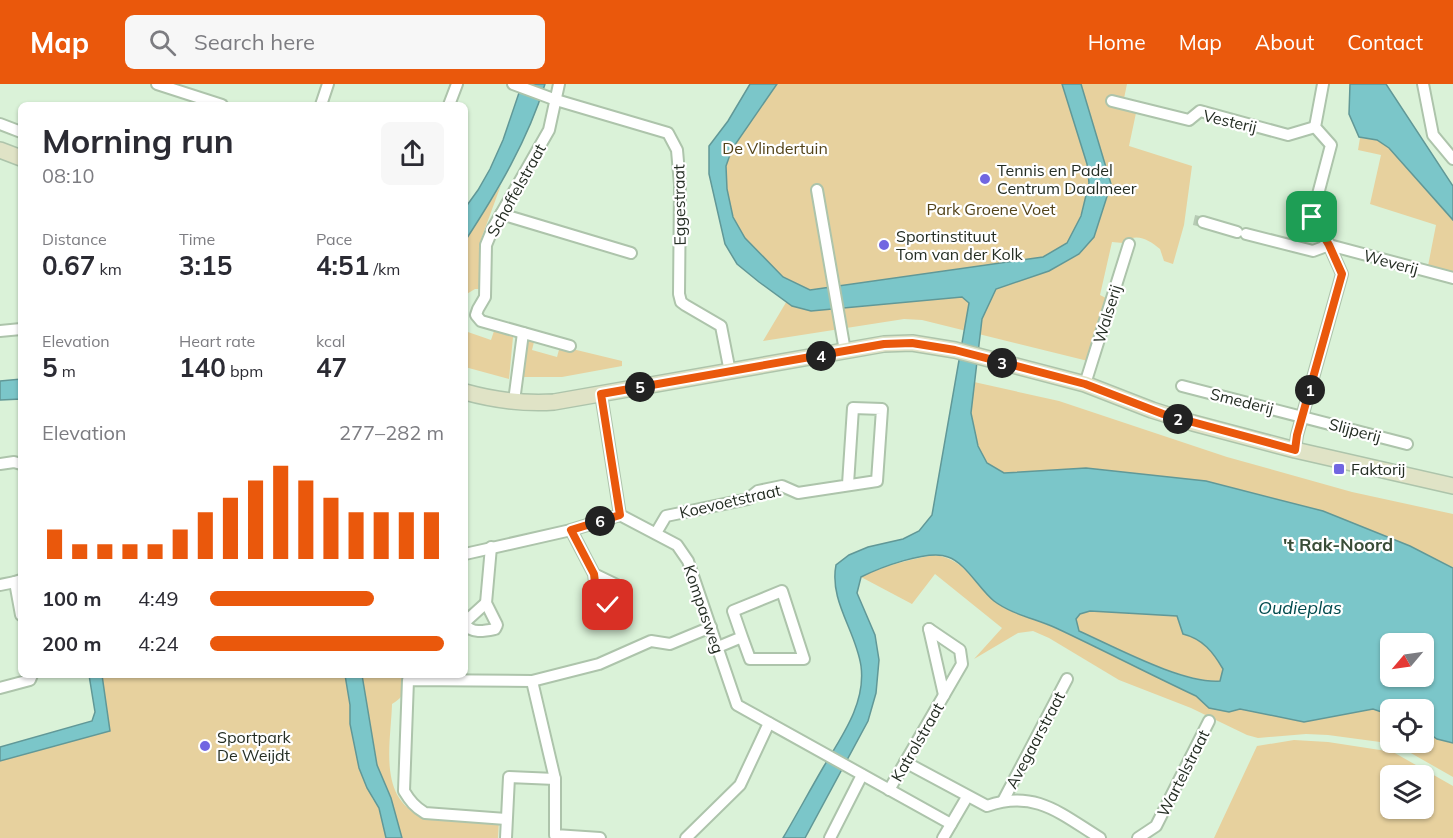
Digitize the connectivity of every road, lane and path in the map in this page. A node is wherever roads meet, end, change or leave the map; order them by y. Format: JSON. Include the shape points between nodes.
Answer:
{"nodes":[{"id":1,"x":156,"y":84,"type":"edge"},
{"id":2,"x":328,"y":84,"type":"edge"},
{"id":3,"x":457,"y":84,"type":"edge"},
{"id":4,"x":559,"y":84,"type":"edge"},
{"id":5,"x":1323,"y":84,"type":"edge"},
{"id":6,"x":1423,"y":84,"type":"edge"},
{"id":7,"x":516,"y":85,"type":"edge"},
{"id":8,"x":556,"y":100,"type":"junction"},
{"id":9,"x":1112,"y":101,"type":"dead end"},
{"id":10,"x":213,"y":102,"type":"edge"},
{"id":11,"x":322,"y":102,"type":"edge"},
{"id":12,"x":450,"y":102,"type":"edge"},
{"id":13,"x":0,"y":124,"type":"edge"},
{"id":14,"x":1315,"y":127,"type":"junction"},
{"id":15,"x":18,"y":131,"type":"edge"},
{"id":16,"x":0,"y":150,"type":"edge"},
{"id":17,"x":18,"y":157,"type":"edge"},
{"id":18,"x":1453,"y":159,"type":"edge"},
{"id":19,"x":817,"y":190,"type":"dead end"},
{"id":20,"x":501,"y":214,"type":"junction"},
{"id":21,"x":1203,"y":222,"type":"tunnel mouth"},
{"id":22,"x":1129,"y":244,"type":"dead end"},
{"id":23,"x":1329,"y":245,"type":"junction"},
{"id":24,"x":631,"y":253,"type":"dead end"},
{"id":25,"x":1453,"y":278,"type":"edge"},
{"id":26,"x":18,"y":329,"type":"edge"},
{"id":27,"x":0,"y":331,"type":"edge"},
{"id":28,"x":523,"y":333,"type":"junction"},
{"id":29,"x":570,"y":346,"type":"dead end"},
{"id":30,"x":845,"y":351,"type":"junction"},
{"id":31,"x":730,"y":372,"type":"junction"},
{"id":32,"x":1085,"y":384,"type":"junction"},
{"id":33,"x":1182,"y":386,"type":"dead end"},
{"id":34,"x":468,"y":393,"type":"edge"},
{"id":35,"x":601,"y":394,"type":"junction"},
{"id":36,"x":514,"y":401,"type":"junction"},
{"id":37,"x":1302,"y":416,"type":"junction"},
{"id":38,"x":1407,"y":444,"type":"dead end"},
{"id":39,"x":1295,"y":450,"type":"junction"},
{"id":40,"x":17,"y":463,"type":"edge"},
{"id":41,"x":0,"y":464,"type":"edge"},
{"id":42,"x":848,"y":484,"type":"junction"},
{"id":43,"x":1453,"y":486,"type":"edge"},
{"id":44,"x":620,"y":515,"type":"junction"},
{"id":45,"x":571,"y":530,"type":"junction"},
{"id":46,"x":656,"y":533,"type":"junction"},
{"id":47,"x":491,"y":547,"type":"junction"},
{"id":48,"x":468,"y":553,"type":"edge"},
{"id":49,"x":594,"y":574,"type":"dead end"},
{"id":50,"x":18,"y":581,"type":"edge"},
{"id":51,"x":0,"y":585,"type":"edge"},
{"id":52,"x":486,"y":603,"type":"junction"},
{"id":53,"x":468,"y":620,"type":"edge"},
{"id":54,"x":711,"y":627,"type":"junction"},
{"id":55,"x":468,"y":628,"type":"edge"},
{"id":56,"x":742,"y":637,"type":"junction"},
{"id":57,"x":718,"y":647,"type":"junction"},
{"id":58,"x":31,"y":678,"type":"edge"},
{"id":59,"x":408,"y":678,"type":"edge"},
{"id":60,"x":1067,"y":679,"type":"dead end"},
{"id":61,"x":531,"y":681,"type":"junction"},
{"id":62,"x":0,"y":688,"type":"edge"},
{"id":63,"x":944,"y":695,"type":"junction"},
{"id":64,"x":1209,"y":721,"type":"dead end"},
{"id":65,"x":769,"y":723,"type":"junction"},
{"id":66,"x":905,"y":762,"type":"junction"},
{"id":67,"x":862,"y":775,"type":"junction"},
{"id":68,"x":555,"y":779,"type":"junction"},
{"id":69,"x":889,"y":790,"type":"junction"},
{"id":70,"x":967,"y":797,"type":"junction"},
{"id":71,"x":1003,"y":801,"type":"junction"},
{"id":72,"x":506,"y":819,"type":"junction"},
{"id":73,"x":951,"y":824,"type":"junction"},
{"id":74,"x":506,"y":838,"type":"edge"},
{"id":75,"x":600,"y":838,"type":"edge"},
{"id":76,"x":686,"y":838,"type":"edge"},
{"id":77,"x":830,"y":838,"type":"edge"},
{"id":78,"x":943,"y":838,"type":"edge"},
{"id":79,"x":1100,"y":838,"type":"edge"},
{"id":80,"x":1138,"y":838,"type":"edge"}],
"edges":[{"from":1,"to":10,"type":"street"},
{"from":2,"to":11,"type":"street"},
{"from":3,"to":12,"type":"street"},
{"from":4,"to":8,"type":"street","name":"Schoffelstraat"},
{"from":5,"to":14,"type":"street"},
{"from":6,"to":18,"type":"street","via":[[1433,135]]},
{"from":7,"to":8,"type":"street"},
{"from":8,"to":20,"type":"street","name":"Schoffelstraat","via":[[549,130]]},
{"from":8,"to":31,"type":"street","name":"Eggestraat","via":[[668,133],[677,150],[680,185],[681,302],[722,326]]},
{"from":9,"to":14,"type":"street","name":"Vesterij","via":[[1189,120],[1200,111],[1288,135]]},
{"from":13,"to":15,"type":"street"},
{"from":14,"to":23,"type":"street","via":[[1330,145],[1312,217]]},
{"from":16,"to":17,"type":"street"},
{"from":19,"to":30,"type":"street"},
{"from":20,"to":24,"type":"street"},
{"from":20,"to":28,"type":"street","name":"Schoffelstraat","via":[[486,245],[485,297],[476,315],[481,321]]},
{"from":21,"to":23,"type":"street","via":[[1313,251]]},
{"from":22,"to":32,"type":"street","name":"Walserij"},
{"from":23,"to":25,"type":"street","name":"Weverij"},
{"from":23,"to":37,"type":"street","via":[[1342,274]]},
{"from":26,"to":27,"type":"street"},
{"from":28,"to":29,"type":"street","name":"Schoffelstraat"},
{"from":28,"to":36,"type":"street"},
{"from":30,"to":31,"type":"street"},
{"from":30,"to":32,"type":"street","via":[[895,343],[930,345]]},
{"from":31,"to":35,"type":"street"},
{"from":32,"to":39,"type":"street","via":[[1163,414]]},
{"from":33,"to":37,"type":"street","name":"Smederij"},
{"from":34,"to":36,"type":"street"},
{"from":35,"to":36,"type":"street","via":[[554,402]]},
{"from":35,"to":44,"type":"street"},
{"from":37,"to":38,"type":"street","name":"Slijperij"},
{"from":37,"to":39,"type":"street"},
{"from":39,"to":43,"type":"street"},
{"from":40,"to":41,"type":"street"},
{"from":42,"to":42,"type":"street","name":"Koevoetstraat","via":[[877,481],[882,409],[853,408]]},
{"from":42,"to":46,"type":"street","name":"Koevoetstraat","via":[[798,493],[782,486],[758,491],[748,499],[666,516]]},
{"from":44,"to":45,"type":"street"},
{"from":44,"to":46,"type":"street","name":"Kompasweg"},
{"from":45,"to":47,"type":"street"},
{"from":45,"to":49,"type":"street"},
{"from":46,"to":54,"type":"street","name":"Kompasweg","via":[[683,553]]},
{"from":47,"to":48,"type":"street"},
{"from":47,"to":52,"type":"street"},
{"from":50,"to":51,"type":"street"},
{"from":52,"to":53,"type":"street"},
{"from":52,"to":55,"type":"street","via":[[497,625],[495,629],[475,631]]},
{"from":54,"to":57,"type":"street","name":"Kompasweg"},
{"from":54,"to":61,"type":"street","via":[[670,644],[651,641],[599,664]]},
{"from":56,"to":56,"type":"street","via":[[733,611],[782,591],[804,659],[750,659]]},
{"from":56,"to":57,"type":"street"},
{"from":57,"to":65,"type":"street","name":"Kompasweg","via":[[737,705]]},
{"from":58,"to":62,"type":"street"},
{"from":59,"to":61,"type":"street"},
{"from":59,"to":72,"type":"street","via":[[404,792],[409,800],[425,813]]},
{"from":60,"to":71,"type":"street","name":"Avegaarstraat"},
{"from":61,"to":68,"type":"street"},
{"from":63,"to":63,"type":"street","name":"Katrolstraat","via":[[931,640],[928,628],[960,650],[962,664]]},
{"from":63,"to":66,"type":"street","name":"Katrolstraat"},
{"from":64,"to":80,"type":"street","name":"Wartelstraat","via":[[1156,826]]},
{"from":65,"to":67,"type":"street","name":"Kompasweg"},
{"from":65,"to":76,"type":"street","via":[[740,785]]},
{"from":66,"to":69,"type":"street","name":"Katrolstraat"},
{"from":66,"to":70,"type":"street"},
{"from":67,"to":69,"type":"street"},
{"from":67,"to":77,"type":"street"},
{"from":68,"to":72,"type":"street","via":[[509,777]]},
{"from":68,"to":75,"type":"street","via":[[555,835]]},
{"from":69,"to":73,"type":"street"},
{"from":70,"to":71,"type":"street","via":[[987,807]]},
{"from":70,"to":73,"type":"street"},
{"from":71,"to":79,"type":"street","via":[[1042,804]]},
{"from":72,"to":74,"type":"street"},
{"from":73,"to":78,"type":"street"}]}
